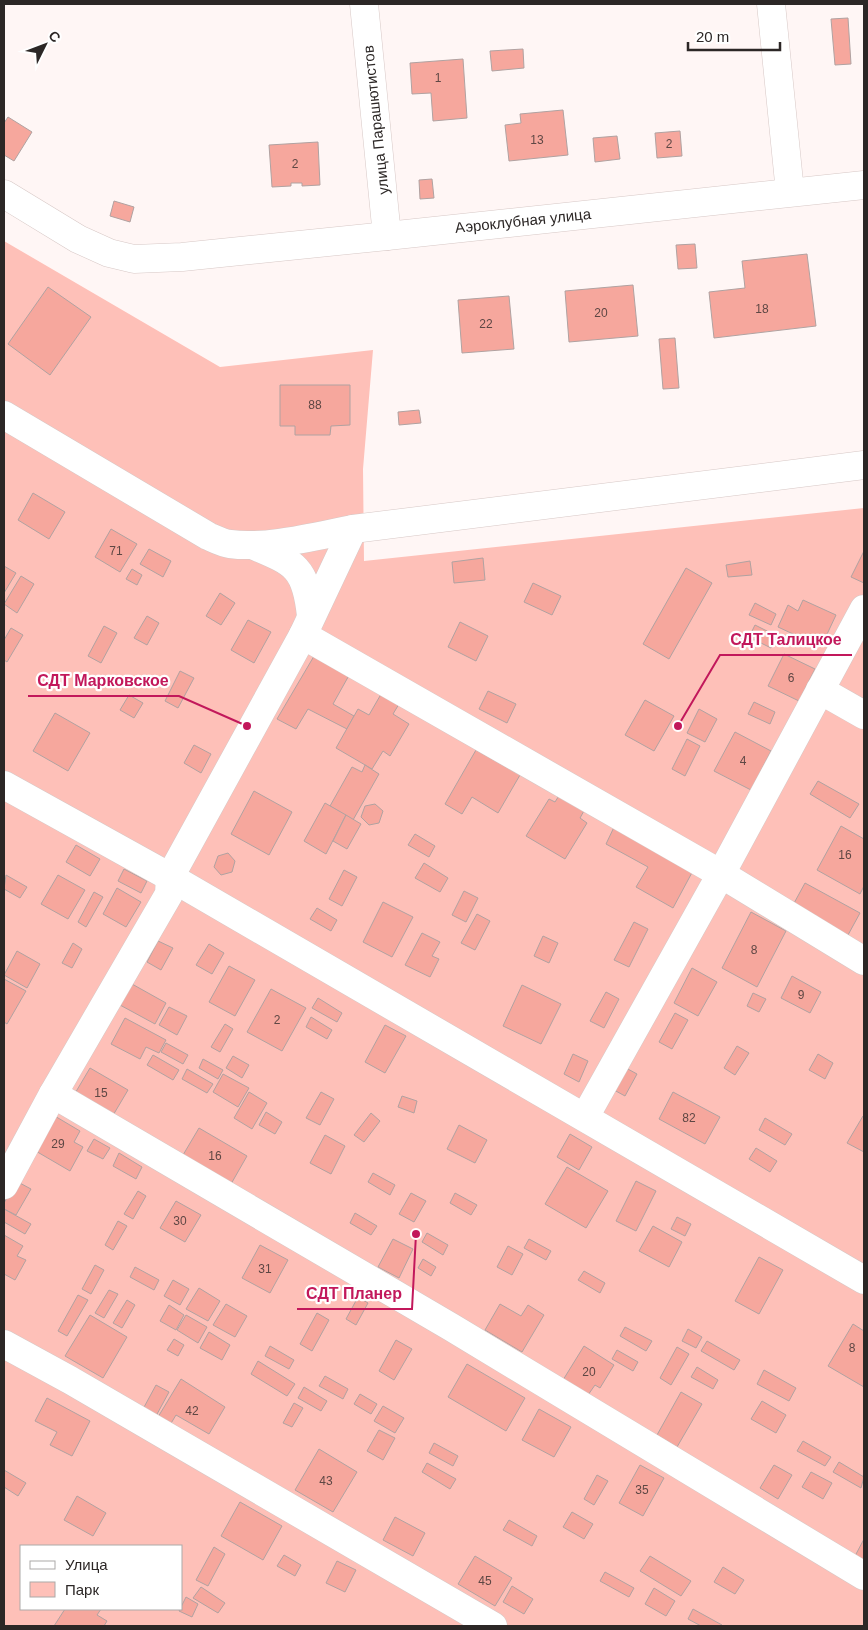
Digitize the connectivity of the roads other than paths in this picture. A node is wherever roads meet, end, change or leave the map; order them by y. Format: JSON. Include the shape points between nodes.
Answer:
{"nodes":[{"id":1,"x":364,"y":4,"type":"edge"},
{"id":2,"x":771,"y":4,"type":"edge"},
{"id":3,"x":864,"y":185,"type":"edge"},
{"id":4,"x":790,"y":192,"type":"junction"},
{"id":5,"x":4,"y":194,"type":"edge"},
{"id":6,"x":388,"y":236,"type":"junction"},
{"id":7,"x":4,"y":415,"type":"edge"},
{"id":8,"x":864,"y":465,"type":"edge"},
{"id":9,"x":353,"y":529,"type":"junction"},
{"id":10,"x":250,"y":545,"type":"junction"},
{"id":11,"x":864,"y":608,"type":"edge"},
{"id":12,"x":307,"y":626,"type":"junction"},
{"id":13,"x":820,"y":690,"type":"junction"},
{"id":14,"x":864,"y":715,"type":"edge"},
{"id":15,"x":4,"y":785,"type":"edge"},
{"id":16,"x":721,"y":874,"type":"junction"},
{"id":17,"x":170,"y":877,"type":"junction"},
{"id":18,"x":864,"y":961,"type":"edge"},
{"id":19,"x":53,"y":1094,"type":"junction"},
{"id":20,"x":585,"y":1116,"type":"junction"},
{"id":21,"x":4,"y":1185,"type":"edge"},
{"id":22,"x":864,"y":1280,"type":"edge"},
{"id":23,"x":4,"y":1344,"type":"edge"},
{"id":24,"x":864,"y":1576,"type":"edge"},
{"id":25,"x":493,"y":1626,"type":"edge"}],
"edges":[{"from":1,"to":6,"type":"street","name":"улица Парашютистов"},
{"from":2,"to":4,"type":"street"},
{"from":3,"to":4,"type":"street","name":"Аэроклубная улица"},
{"from":4,"to":6,"type":"street","name":"Аэроклубная улица"},
{"from":5,"to":6,"type":"street","name":"Аэроклубная улица","via":[[78,239],[109,254],[134,259]]},
{"from":7,"to":10,"type":"street","via":[[208,536],[228,544]]},
{"from":8,"to":9,"type":"street"},
{"from":9,"to":10,"type":"street"},
{"from":9,"to":12,"type":"street"},
{"from":10,"to":12,"type":"street","via":[[282,558],[299,571],[308,590]]},
{"from":11,"to":13,"type":"street"},
{"from":12,"to":16,"type":"street"},
{"from":12,"to":17,"type":"street"},
{"from":13,"to":14,"type":"street"},
{"from":13,"to":16,"type":"street"},
{"from":15,"to":17,"type":"street"},
{"from":16,"to":18,"type":"street"},
{"from":16,"to":20,"type":"street"},
{"from":17,"to":19,"type":"street","via":[[169,894]]},
{"from":17,"to":20,"type":"street"},
{"from":19,"to":21,"type":"street"},
{"from":19,"to":24,"type":"street","via":[[460,1332]]},
{"from":20,"to":22,"type":"street"},
{"from":23,"to":25,"type":"street"}]}
